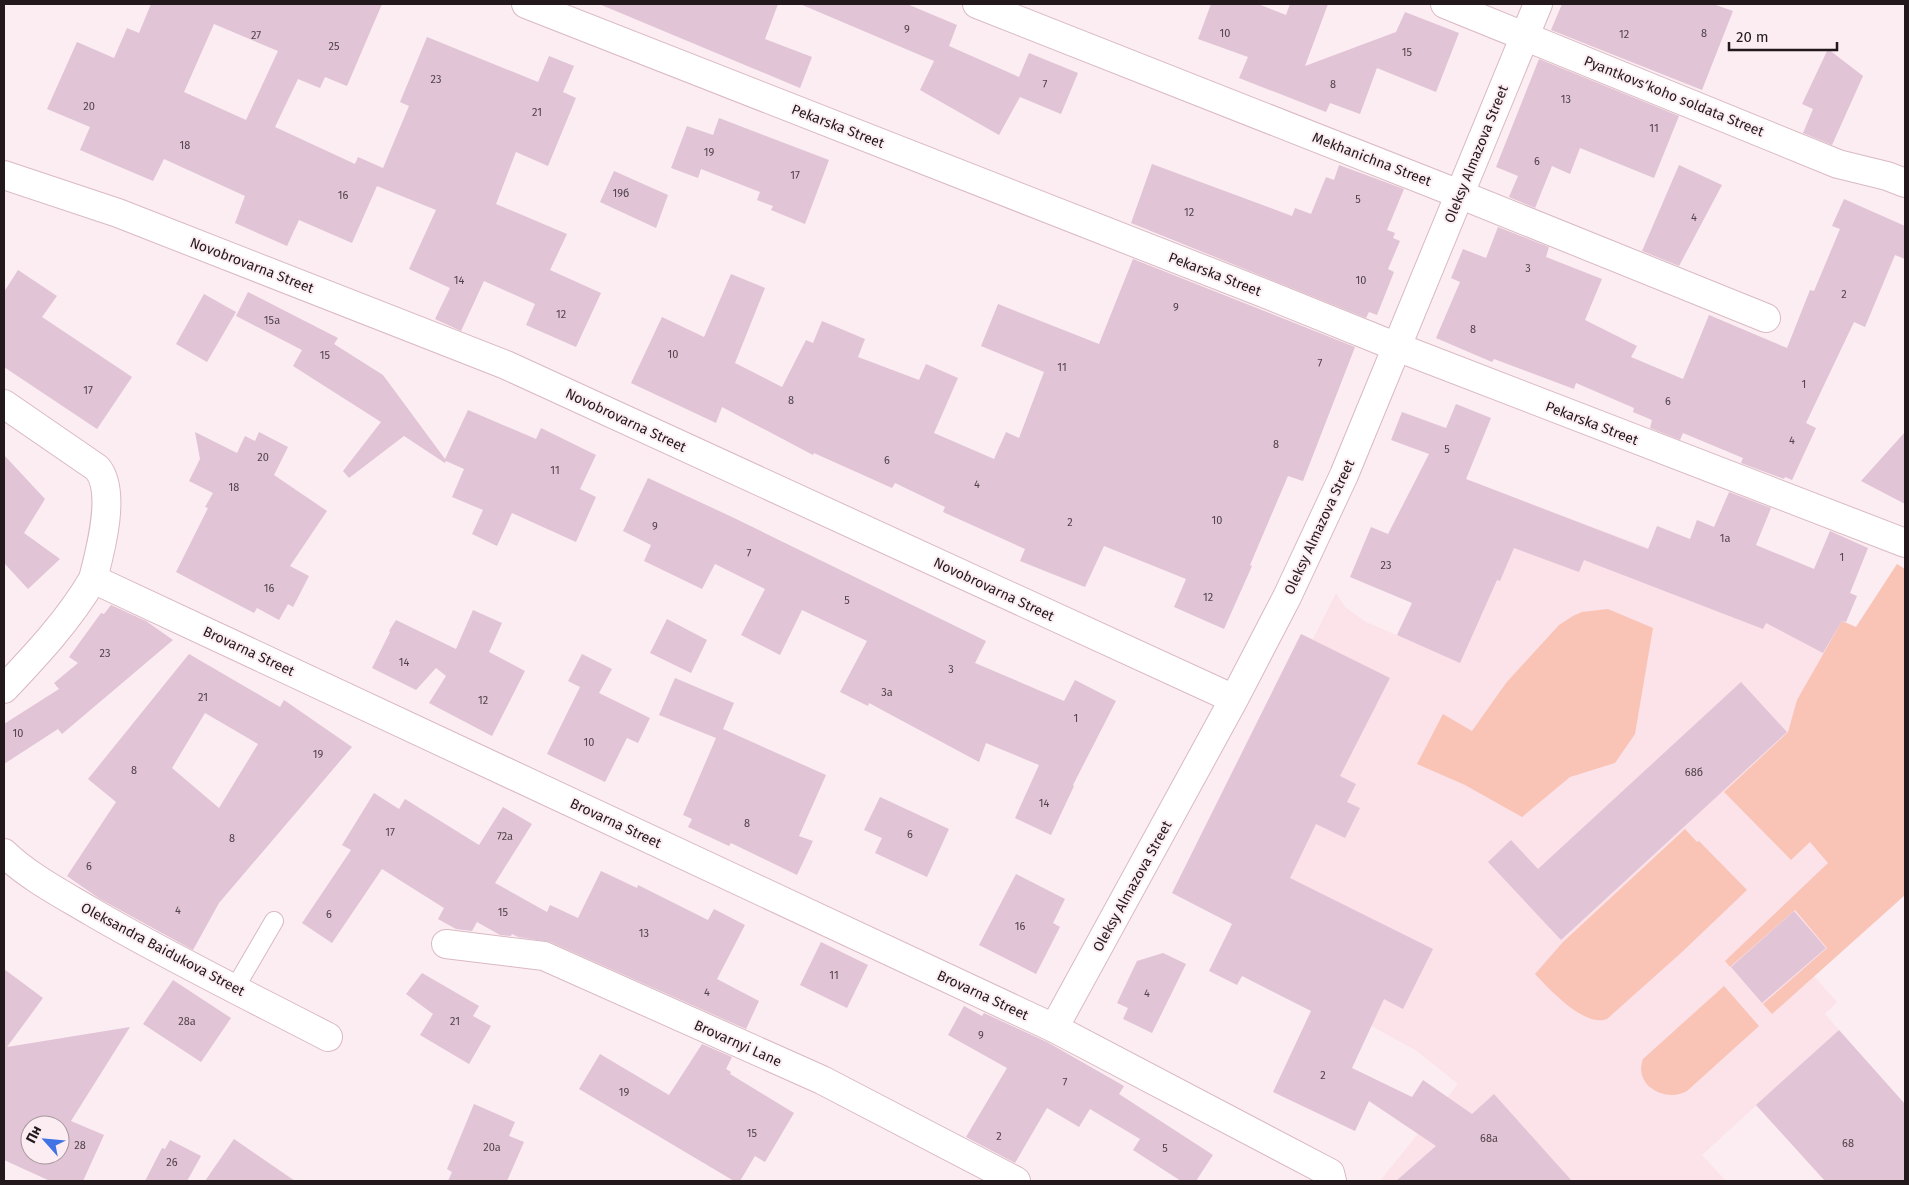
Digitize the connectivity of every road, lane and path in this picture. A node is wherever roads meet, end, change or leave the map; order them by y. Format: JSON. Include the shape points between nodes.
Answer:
{"nodes":[{"id":1,"x":526,"y":4,"type":"edge"},
{"id":2,"x":977,"y":4,"type":"edge"},
{"id":3,"x":1446,"y":4,"type":"edge"},
{"id":4,"x":1538,"y":4,"type":"edge"},
{"id":5,"x":1524,"y":35,"type":"junction"},
{"id":6,"x":4,"y":175,"type":"edge"},
{"id":7,"x":1905,"y":183,"type":"edge"},
{"id":8,"x":1460,"y":194,"type":"junction"},
{"id":9,"x":1766,"y":318,"type":"dead end"},
{"id":10,"x":1397,"y":347,"type":"junction"},
{"id":11,"x":4,"y":404,"type":"edge"},
{"id":12,"x":1905,"y":543,"type":"edge"},
{"id":13,"x":93,"y":579,"type":"junction"},
{"id":14,"x":4,"y":689,"type":"edge"},
{"id":15,"x":1234,"y":700,"type":"junction"},
{"id":16,"x":4,"y":853,"type":"edge"},
{"id":17,"x":274,"y":921,"type":"dead end"},
{"id":18,"x":446,"y":944,"type":"dead end"},
{"id":19,"x":234,"y":988,"type":"junction"},
{"id":20,"x":1054,"y":1028,"type":"junction"},
{"id":21,"x":328,"y":1037,"type":"dead end"},
{"id":22,"x":1016,"y":1181,"type":"edge"},
{"id":23,"x":1332,"y":1181,"type":"edge"}],
"edges":[{"from":1,"to":10,"type":"street","name":"Pekarska Street"},
{"from":2,"to":8,"type":"street","name":"Mekhanichna Street"},
{"from":3,"to":5,"type":"street","name":"Pyantkovsʹkoho soldata Street"},
{"from":4,"to":5,"type":"street","name":"Oleksy Almazova Street"},
{"from":5,"to":7,"type":"street","name":"Pyantkovsʹkoho soldata Street","via":[[1838,164]]},
{"from":5,"to":8,"type":"street","name":"Oleksy Almazova Street"},
{"from":6,"to":15,"type":"street","name":"Novobrovarna Street","via":[[118,213],[506,365]]},
{"from":8,"to":9,"type":"street","name":"Mekhanichna Street"},
{"from":8,"to":10,"type":"street","name":"Oleksy Almazova Street"},
{"from":10,"to":12,"type":"street","name":"Pekarska Street"},
{"from":10,"to":15,"type":"street","name":"Oleksy Almazova Street","via":[[1340,484]]},
{"from":11,"to":13,"type":"street","via":[[103,475],[104,539]]},
{"from":13,"to":14,"type":"street","via":[[79,603],[46,645]]},
{"from":13,"to":20,"type":"street","name":"Brovarna Street"},
{"from":15,"to":20,"type":"street","name":"Oleksy Almazova Street"},
{"from":16,"to":19,"type":"street","name":"Oleksandra Baidukova Street","via":[[36,877],[111,923]]},
{"from":17,"to":19,"type":"lane"},
{"from":18,"to":22,"type":"street","name":"Brovarnyi Lane","via":[[544,956],[822,1080]]},
{"from":19,"to":21,"type":"street","name":"Oleksandra Baidukova Street"},
{"from":20,"to":23,"type":"street","name":"Brovarna Street","via":[[1330,1173]]}]}
